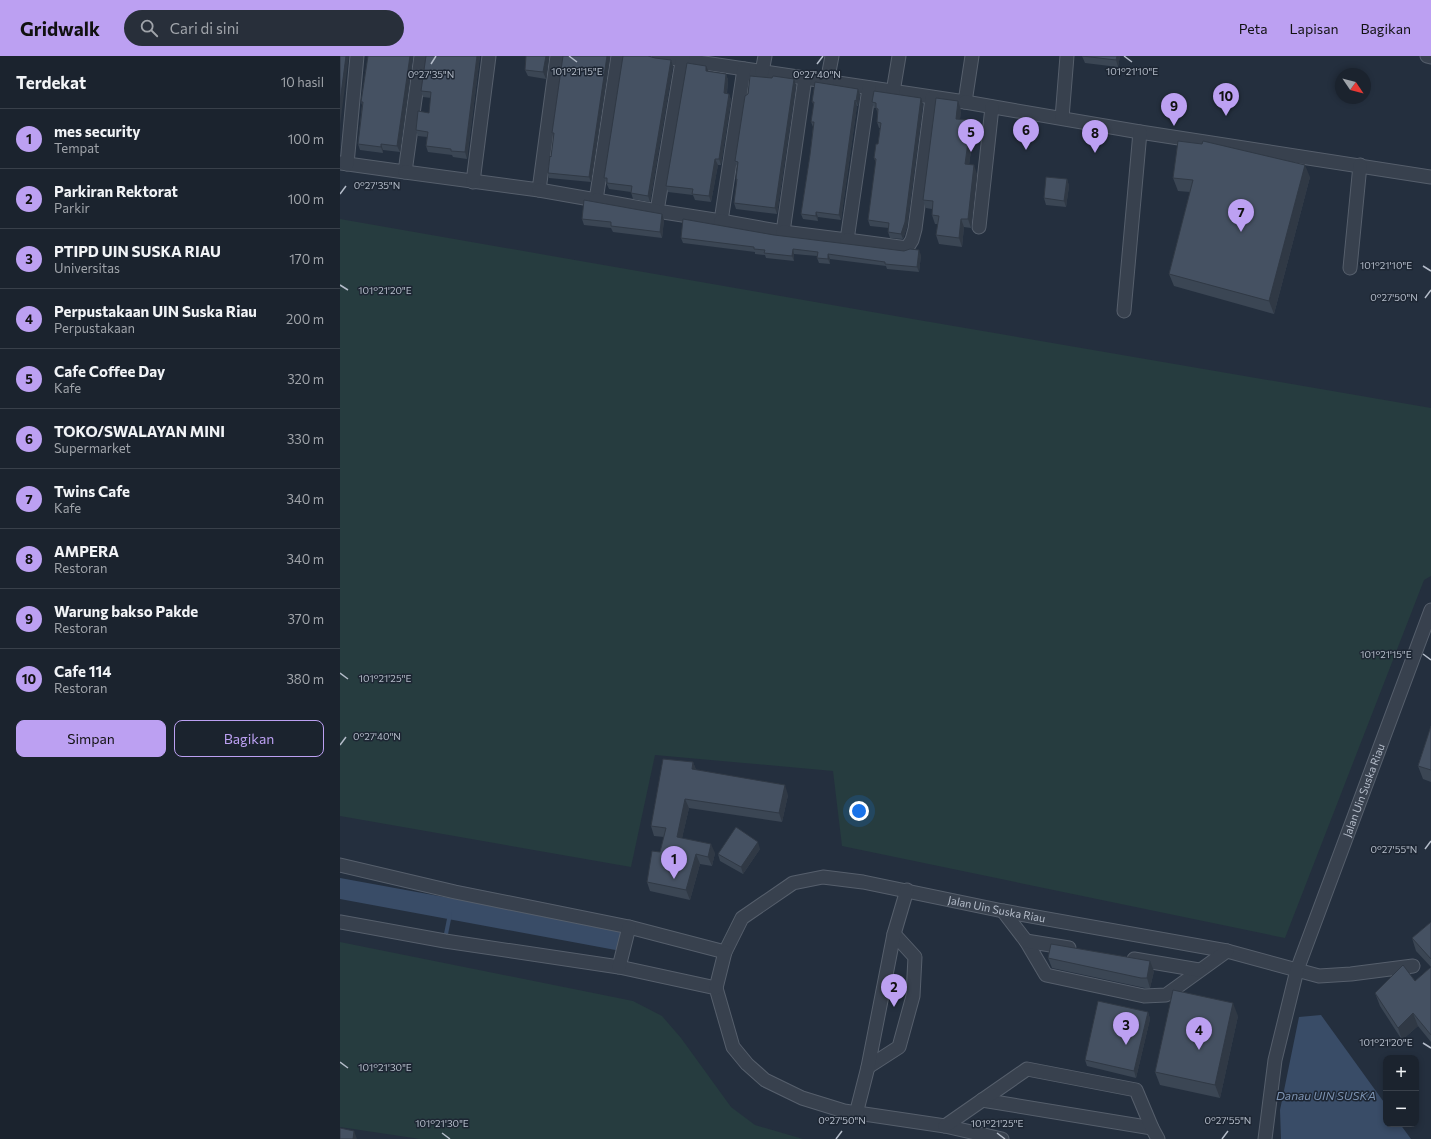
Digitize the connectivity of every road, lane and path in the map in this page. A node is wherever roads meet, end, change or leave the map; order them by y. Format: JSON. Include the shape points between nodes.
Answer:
{"nodes":[{"id":1,"x":357,"y":56,"type":"edge"},
{"id":2,"x":421,"y":56,"type":"edge"},
{"id":3,"x":489,"y":56,"type":"edge"},
{"id":4,"x":557,"y":56,"type":"edge"},
{"id":5,"x":618,"y":56,"type":"edge"},
{"id":6,"x":658,"y":56,"type":"edge"},
{"id":7,"x":765,"y":56,"type":"edge"},
{"id":8,"x":832,"y":56,"type":"edge"},
{"id":9,"x":899,"y":56,"type":"edge"},
{"id":10,"x":972,"y":56,"type":"edge"},
{"id":11,"x":1067,"y":56,"type":"edge"},
{"id":12,"x":1428,"y":56,"type":"edge"},
{"id":13,"x":683,"y":58,"type":"edge"},
{"id":14,"x":1431,"y":58,"type":"edge"},
{"id":15,"x":744,"y":69,"type":"junction"},
{"id":16,"x":762,"y":72,"type":"junction"},
{"id":17,"x":805,"y":78,"type":"junction"},
{"id":18,"x":828,"y":82,"type":"junction"},
{"id":19,"x":869,"y":88,"type":"junction"},
{"id":20,"x":893,"y":92,"type":"junction"},
{"id":21,"x":932,"y":98,"type":"junction"},
{"id":22,"x":965,"y":102,"type":"junction"},
{"id":23,"x":992,"y":107,"type":"junction"},
{"id":24,"x":1062,"y":118,"type":"junction"},
{"id":25,"x":1140,"y":132,"type":"junction"},
{"id":26,"x":344,"y":164,"type":"edge"},
{"id":27,"x":1360,"y":165,"type":"junction"},
{"id":28,"x":405,"y":172,"type":"junction"},
{"id":29,"x":1431,"y":177,"type":"edge"},
{"id":30,"x":473,"y":182,"type":"junction"},
{"id":31,"x":539,"y":190,"type":"junction"},
{"id":32,"x":596,"y":200,"type":"junction"},
{"id":33,"x":657,"y":211,"type":"junction"},
{"id":34,"x":721,"y":221,"type":"junction"},
{"id":35,"x":979,"y":227,"type":"dead end"},
{"id":36,"x":783,"y":232,"type":"junction"},
{"id":37,"x":847,"y":240,"type":"junction"},
{"id":38,"x":1350,"y":268,"type":"dead end"},
{"id":39,"x":1124,"y":311,"type":"dead end"},
{"id":40,"x":1431,"y":610,"type":"edge"},
{"id":41,"x":340,"y":865,"type":"edge"},
{"id":42,"x":907,"y":890,"type":"junction"},
{"id":43,"x":1003,"y":910,"type":"junction"},
{"id":44,"x":340,"y":922,"type":"edge"},
{"id":45,"x":628,"y":931,"type":"junction"},
{"id":46,"x":894,"y":934,"type":"junction"},
{"id":47,"x":1026,"y":941,"type":"junction"},
{"id":48,"x":1081,"y":950,"type":"edge"},
{"id":49,"x":1227,"y":951,"type":"junction"},
{"id":50,"x":725,"y":952,"type":"junction"},
{"id":51,"x":1120,"y":957,"type":"edge"},
{"id":52,"x":620,"y":963,"type":"junction"},
{"id":53,"x":1413,"y":966,"type":"dead end"},
{"id":54,"x":1199,"y":970,"type":"junction"},
{"id":55,"x":1297,"y":970,"type":"junction"},
{"id":56,"x":716,"y":988,"type":"junction"},
{"id":57,"x":868,"y":1067,"type":"junction"},
{"id":58,"x":982,"y":1100,"type":"junction"},
{"id":59,"x":856,"y":1114,"type":"junction"},
{"id":60,"x":945,"y":1126,"type":"junction"},
{"id":61,"x":1155,"y":1134,"type":"edge"},
{"id":62,"x":1002,"y":1139,"type":"edge"},
{"id":63,"x":1265,"y":1139,"type":"edge"}],
"edges":[{"from":1,"to":26,"type":"street"},
{"from":2,"to":28,"type":"street"},
{"from":3,"to":30,"type":"street"},
{"from":4,"to":31,"type":"street"},
{"from":5,"to":32,"type":"street"},
{"from":6,"to":13,"type":"street"},
{"from":7,"to":16,"type":"street"},
{"from":8,"to":18,"type":"street"},
{"from":9,"to":20,"type":"street"},
{"from":10,"to":22,"type":"street"},
{"from":11,"to":24,"type":"street"},
{"from":12,"to":14,"type":"street"},
{"from":13,"to":15,"type":"street"},
{"from":13,"to":33,"type":"street"},
{"from":15,"to":16,"type":"street"},
{"from":15,"to":34,"type":"street"},
{"from":16,"to":17,"type":"street"},
{"from":17,"to":18,"type":"street"},
{"from":17,"to":36,"type":"street"},
{"from":18,"to":19,"type":"street"},
{"from":19,"to":20,"type":"street"},
{"from":19,"to":37,"type":"street"},
{"from":20,"to":21,"type":"street"},
{"from":21,"to":22,"type":"street"},
{"from":21,"to":37,"type":"street","via":[[915,228],[910,244],[907,248]]},
{"from":22,"to":23,"type":"street"},
{"from":23,"to":24,"type":"street"},
{"from":23,"to":35,"type":"street"},
{"from":24,"to":25,"type":"street"},
{"from":25,"to":27,"type":"street"},
{"from":25,"to":39,"type":"street"},
{"from":26,"to":28,"type":"street"},
{"from":27,"to":29,"type":"street"},
{"from":27,"to":38,"type":"street"},
{"from":28,"to":30,"type":"street"},
{"from":30,"to":31,"type":"street"},
{"from":31,"to":32,"type":"street"},
{"from":32,"to":33,"type":"street"},
{"from":33,"to":34,"type":"street"},
{"from":34,"to":36,"type":"street"},
{"from":36,"to":37,"type":"street"},
{"from":40,"to":55,"type":"street","name":"Jalan Uin Suska Riau"},
{"from":41,"to":45,"type":"street"},
{"from":42,"to":43,"type":"street","name":"Jalan Uin Suska Riau"},
{"from":42,"to":46,"type":"street"},
{"from":42,"to":50,"type":"street","name":"Jalan Uin Suska Riau","via":[[823,877],[793,883],[742,918]]},
{"from":43,"to":47,"type":"street"},
{"from":43,"to":49,"type":"street","name":"Jalan Uin Suska Riau"},
{"from":44,"to":52,"type":"street","via":[[444,941]]},
{"from":45,"to":50,"type":"street"},
{"from":45,"to":52,"type":"street"},
{"from":46,"to":57,"type":"street"},
{"from":46,"to":57,"type":"street","via":[[915,957],[913,996],[899,1047]]},
{"from":47,"to":48,"type":"street"},
{"from":47,"to":54,"type":"street","via":[[1046,975],[1144,996],[1166,995]]},
{"from":49,"to":54,"type":"street"},
{"from":49,"to":55,"type":"street","name":"Jalan Uin Suska Riau"},
{"from":50,"to":56,"type":"street","name":"Jalan Uin Suska Riau"},
{"from":51,"to":54,"type":"street"},
{"from":52,"to":56,"type":"street"},
{"from":53,"to":55,"type":"street","via":[[1319,976]]},
{"from":55,"to":63,"type":"street","name":"Jalan Uin Suska Riau","via":[[1275,1060]]},
{"from":56,"to":59,"type":"street","via":[[733,1047],[747,1064],[765,1080],[802,1098]]},
{"from":57,"to":59,"type":"street"},
{"from":58,"to":60,"type":"street"},
{"from":58,"to":61,"type":"street"},
{"from":58,"to":61,"type":"street","via":[[1027,1069],[1136,1090]]},
{"from":59,"to":60,"type":"street"},
{"from":60,"to":62,"type":"street"}]}
